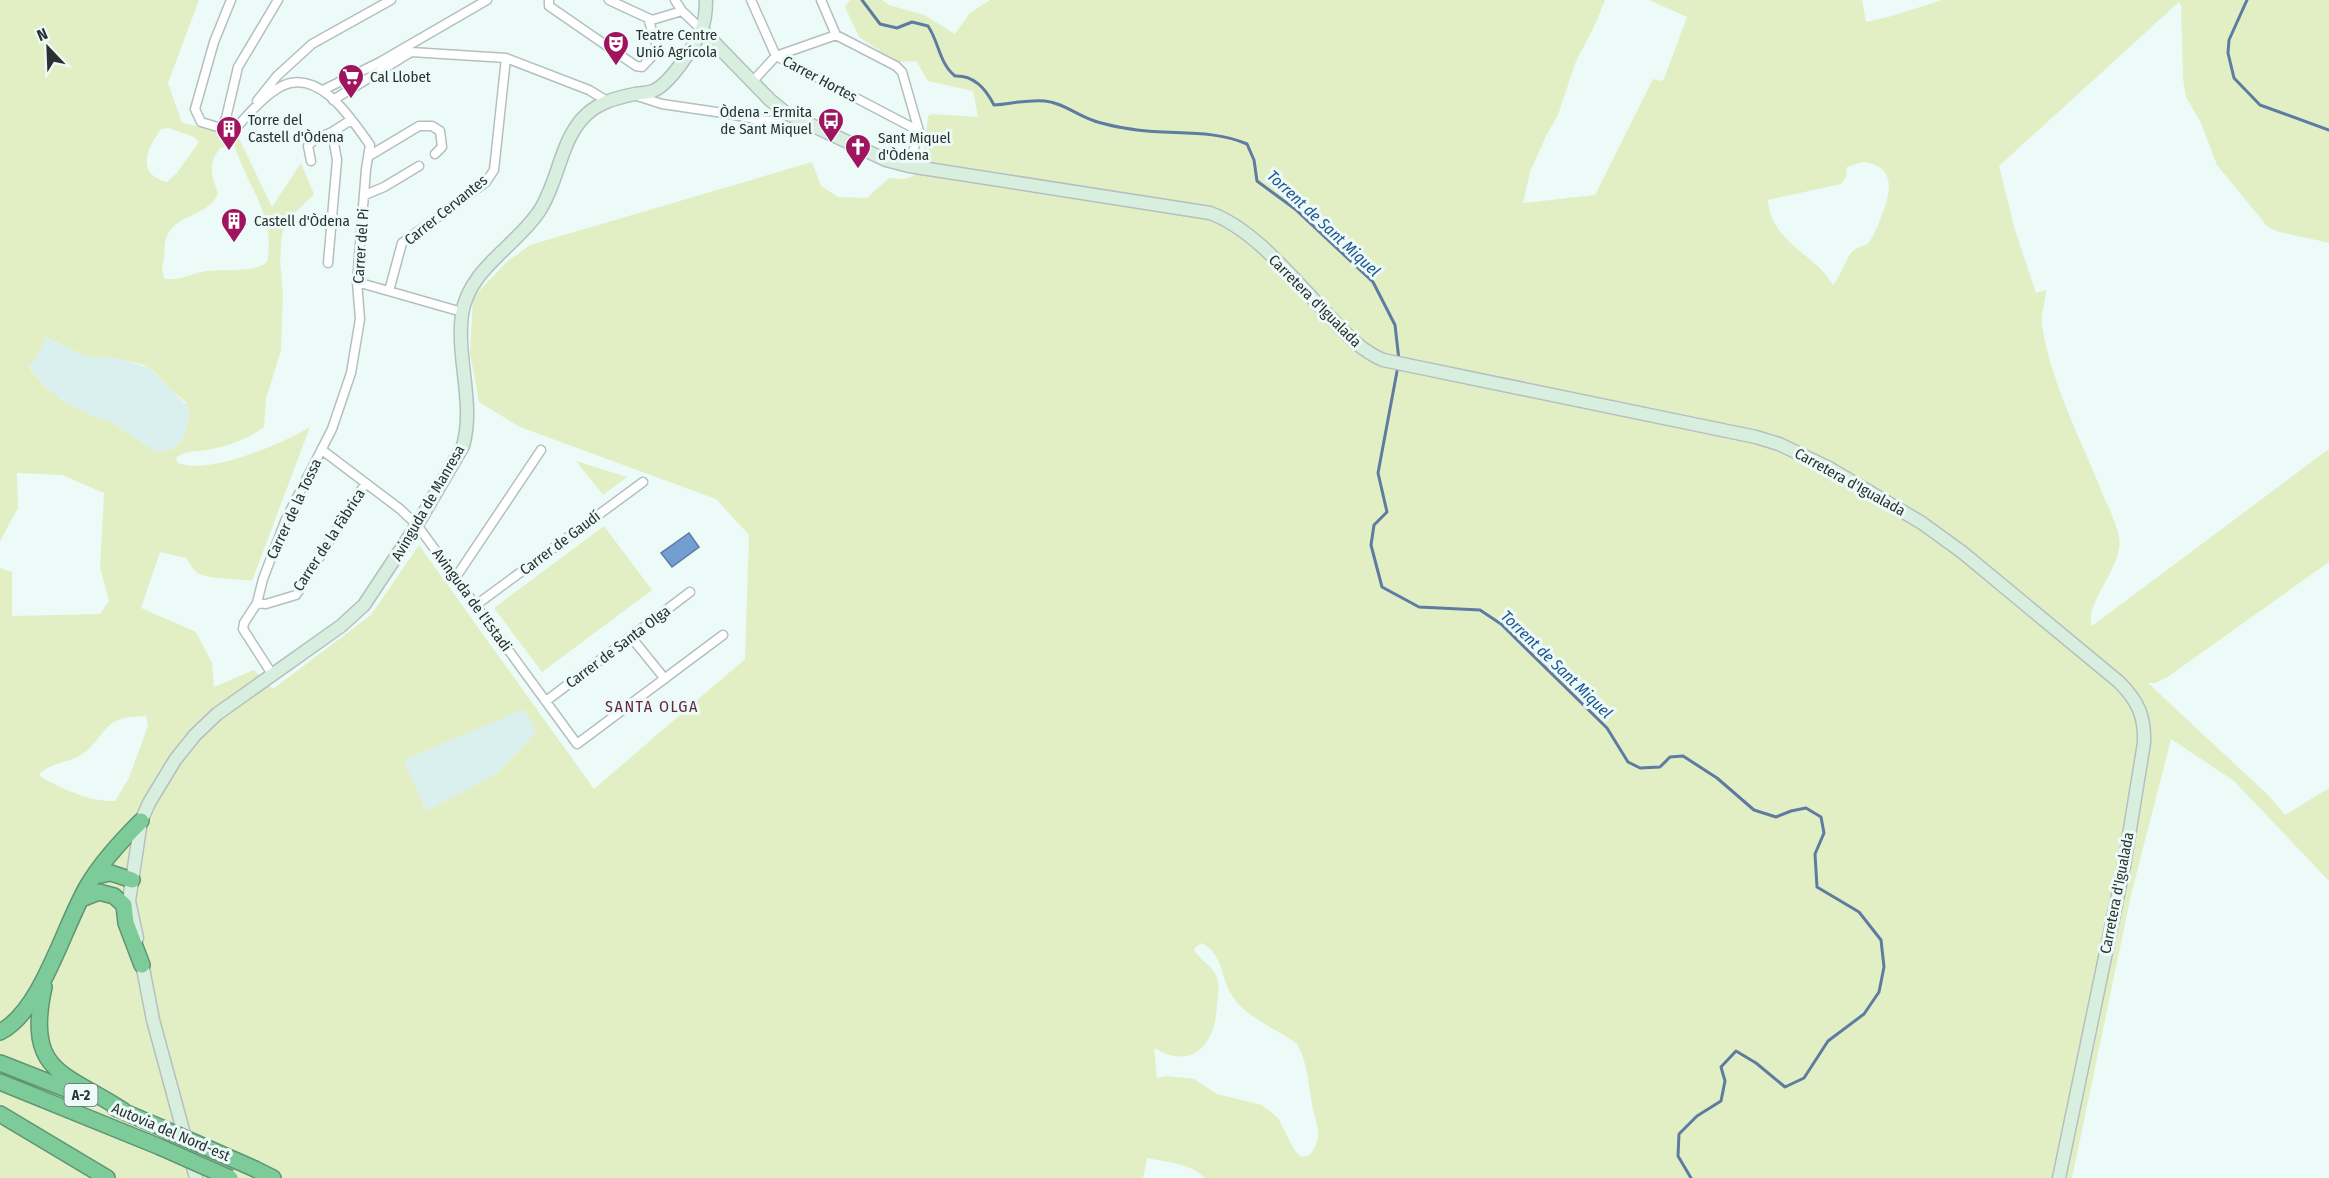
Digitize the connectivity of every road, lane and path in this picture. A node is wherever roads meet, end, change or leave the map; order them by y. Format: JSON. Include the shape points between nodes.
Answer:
{"nodes":[{"id":1,"x":231,"y":0,"type":"edge"},
{"id":2,"x":278,"y":0,"type":"edge"},
{"id":3,"x":286,"y":0,"type":"edge"},
{"id":4,"x":391,"y":0,"type":"edge"},
{"id":5,"x":487,"y":0,"type":"edge"},
{"id":6,"x":549,"y":0,"type":"edge"},
{"id":7,"x":609,"y":0,"type":"edge"},
{"id":8,"x":675,"y":0,"type":"edge"},
{"id":9,"x":706,"y":0,"type":"edge"},
{"id":10,"x":751,"y":0,"type":"edge"},
{"id":11,"x":821,"y":0,"type":"edge"},
{"id":12,"x":682,"y":11,"type":"junction"},
{"id":13,"x":648,"y":18,"type":"junction"},
{"id":14,"x":267,"y":20,"type":"junction"},
{"id":15,"x":702,"y":30,"type":"junction"},
{"id":16,"x":836,"y":35,"type":"junction"},
{"id":17,"x":776,"y":56,"type":"junction"},
{"id":18,"x":506,"y":58,"type":"junction"},
{"id":19,"x":752,"y":82,"type":"junction"},
{"id":20,"x":323,"y":90,"type":"junction"},
{"id":21,"x":634,"y":94,"type":"junction"},
{"id":22,"x":333,"y":100,"type":"junction"},
{"id":23,"x":607,"y":101,"type":"junction"},
{"id":24,"x":786,"y":113,"type":"junction"},
{"id":25,"x":226,"y":118,"type":"junction"},
{"id":26,"x":351,"y":120,"type":"junction"},
{"id":27,"x":242,"y":122,"type":"junction"},
{"id":28,"x":919,"y":131,"type":"junction"},
{"id":29,"x":332,"y":132,"type":"junction"},
{"id":30,"x":435,"y":154,"type":"dead end"},
{"id":31,"x":369,"y":156,"type":"junction"},
{"id":32,"x":311,"y":161,"type":"dead end"},
{"id":33,"x":419,"y":166,"type":"dead end"},
{"id":34,"x":909,"y":166,"type":"junction"},
{"id":35,"x":365,"y":195,"type":"junction"},
{"id":36,"x":328,"y":262,"type":"dead end"},
{"id":37,"x":357,"y":282,"type":"junction"},
{"id":38,"x":389,"y":291,"type":"junction"},
{"id":39,"x":462,"y":312,"type":"junction"},
{"id":40,"x":322,"y":450,"type":"junction"},
{"id":41,"x":541,"y":450,"type":"dead end"},
{"id":42,"x":643,"y":482,"type":"dead end"},
{"id":43,"x":366,"y":484,"type":"junction"},
{"id":44,"x":417,"y":525,"type":"junction"},
{"id":45,"x":456,"y":577,"type":"junction"},
{"id":46,"x":690,"y":592,"type":"dead end"},
{"id":47,"x":257,"y":603,"type":"junction"},
{"id":48,"x":476,"y":605,"type":"junction"},
{"id":49,"x":723,"y":635,"type":"dead end"},
{"id":50,"x":631,"y":637,"type":"junction"},
{"id":51,"x":272,"y":674,"type":"junction"},
{"id":52,"x":665,"y":679,"type":"junction"},
{"id":53,"x":546,"y":701,"type":"junction"},
{"id":54,"x":141,"y":821,"type":"junction"},
{"id":55,"x":95,"y":876,"type":"junction"},
{"id":56,"x":132,"y":880,"type":"junction"},
{"id":57,"x":99,"y":892,"type":"junction"},
{"id":58,"x":81,"y":899,"type":"junction"},
{"id":59,"x":142,"y":965,"type":"junction"},
{"id":60,"x":47,"y":972,"type":"junction"},
{"id":61,"x":0,"y":1032,"type":"edge"},
{"id":62,"x":0,"y":1063,"type":"edge"},
{"id":63,"x":0,"y":1082,"type":"edge"},
{"id":64,"x":124,"y":1111,"type":"junction"},
{"id":65,"x":0,"y":1114,"type":"edge"},
{"id":66,"x":107,"y":1178,"type":"edge"},
{"id":67,"x":196,"y":1178,"type":"edge"},
{"id":68,"x":230,"y":1178,"type":"edge"},
{"id":69,"x":273,"y":1178,"type":"edge"},
{"id":70,"x":2059,"y":1178,"type":"edge"}],
"edges":[{"from":1,"to":25,"type":"street","via":[[195,109],[201,122],[221,128]]},
{"from":2,"to":14,"type":"street"},
{"from":3,"to":14,"type":"street"},
{"from":4,"to":27,"type":"street","via":[[312,44],[278,76]]},
{"from":5,"to":20,"type":"street"},
{"from":6,"to":13,"type":"street","via":[[549,6],[636,66],[642,67],[658,50]]},
{"from":7,"to":13,"type":"street"},
{"from":8,"to":12,"type":"street"},
{"from":9,"to":15,"type":"street","name":"Avinguda de Manresa"},
{"from":10,"to":17,"type":"street","name":"Carrer Hortes"},
{"from":11,"to":16,"type":"street"},
{"from":12,"to":13,"type":"street"},
{"from":12,"to":15,"type":"street"},
{"from":14,"to":25,"type":"street","via":[[238,67]]},
{"from":15,"to":19,"type":"street","name":"Carretera d'Igualada"},
{"from":15,"to":21,"type":"street","name":"Avinguda de Manresa","via":[[667,79],[653,91]]},
{"from":16,"to":17,"type":"street"},
{"from":16,"to":28,"type":"street","via":[[902,72]]},
{"from":17,"to":19,"type":"street"},
{"from":17,"to":28,"type":"street","name":"Carrer Hortes"},
{"from":18,"to":22,"type":"street","via":[[411,52]]},
{"from":18,"to":23,"type":"street","via":[[589,90]]},
{"from":18,"to":38,"type":"street","name":"Carrer Cervantes","via":[[494,170],[486,182],[402,243]]},
{"from":19,"to":24,"type":"street","name":"Carretera d'Igualada"},
{"from":20,"to":22,"type":"street","name":"Carrer del Pi"},
{"from":20,"to":27,"type":"street","via":[[297,83],[283,86]]},
{"from":21,"to":23,"type":"street","name":"Avinguda de Manresa"},
{"from":21,"to":24,"type":"street","via":[[662,104],[759,120],[773,121]]},
{"from":22,"to":26,"type":"street","name":"Carrer del Pi"},
{"from":23,"to":39,"type":"street","name":"Avinguda de Manresa","via":[[581,120],[540,210],[491,261],[466,297]]},
{"from":24,"to":34,"type":"street","name":"Carretera d'Igualada","via":[[886,160]]},
{"from":25,"to":27,"type":"street","via":[[234,130]]},
{"from":26,"to":29,"type":"street"},
{"from":26,"to":31,"type":"street","name":"Carrer del Pi","via":[[370,145]]},
{"from":28,"to":34,"type":"street"},
{"from":29,"to":32,"type":"street","via":[[308,146]]},
{"from":29,"to":36,"type":"street","via":[[338,160]]},
{"from":30,"to":31,"type":"street","via":[[442,147],[440,131],[432,126],[419,126]]},
{"from":31,"to":35,"type":"street","name":"Carrer del Pi"},
{"from":33,"to":35,"type":"street"},
{"from":34,"to":70,"type":"street","name":"Carretera d'Igualada","via":[[1210,213],[1225,218],[1252,237],[1371,355],[1398,364],[1756,437],[1799,453],[1922,523],[2076,645],[2133,696],[2145,727],[2124,866]]},
{"from":35,"to":37,"type":"street","name":"Carrer del Pi"},
{"from":37,"to":38,"type":"street"},
{"from":37,"to":40,"type":"street","name":"Carrer del Pi","via":[[360,319],[351,373]]},
{"from":38,"to":39,"type":"street"},
{"from":39,"to":44,"type":"street","name":"Avinguda de Manresa","via":[[466,434],[458,456]]},
{"from":40,"to":43,"type":"street","name":"Avinguda de l'Estadi"},
{"from":40,"to":47,"type":"street","name":"Carrer de la Tossa","via":[[286,519]]},
{"from":41,"to":45,"type":"street"},
{"from":42,"to":48,"type":"street","name":"Carrer de Gaudí"},
{"from":43,"to":44,"type":"street","name":"Avinguda de l'Estadi"},
{"from":43,"to":47,"type":"street","name":"Carrer de la Fàbrica","via":[[296,595]]},
{"from":44,"to":45,"type":"street","name":"Avinguda de l'Estadi"},
{"from":44,"to":51,"type":"street","name":"Avinguda de Manresa","via":[[364,604],[341,626]]},
{"from":45,"to":48,"type":"street","name":"Avinguda de l'Estadi"},
{"from":46,"to":50,"type":"street","name":"Carrer de Santa Olga"},
{"from":47,"to":51,"type":"street","name":"Carrer de la Tossa","via":[[243,630]]},
{"from":48,"to":53,"type":"street","name":"Avinguda de l'Estadi"},
{"from":49,"to":52,"type":"street"},
{"from":50,"to":52,"type":"street"},
{"from":50,"to":53,"type":"street","name":"Carrer de Santa Olga"},
{"from":51,"to":54,"type":"street","name":"Avinguda de Manresa","via":[[195,735],[175,760]]},
{"from":52,"to":53,"type":"street","name":"Avinguda de l'Estadi","via":[[577,744]]},
{"from":54,"to":55,"type":"highway"},
{"from":54,"to":56,"type":"street","name":"Avinguda de Manresa"},
{"from":55,"to":56,"type":"highway","via":[[111,873]]},
{"from":55,"to":58,"type":"highway"},
{"from":56,"to":57,"type":"highway"},
{"from":56,"to":59,"type":"street","name":"Avinguda de Manresa","via":[[129,900]]},
{"from":57,"to":58,"type":"highway"},
{"from":57,"to":59,"type":"highway","via":[[114,896],[124,905],[126,923]]},
{"from":58,"to":60,"type":"highway"},
{"from":59,"to":67,"type":"street","name":"Avinguda de Manresa"},
{"from":60,"to":61,"type":"highway","via":[[24,1013]]},
{"from":60,"to":64,"type":"highway","via":[[39,1009],[39,1032],[46,1057],[64,1077]]},
{"from":62,"to":64,"type":"highway","name":"Autovia del Nord-est","number":"A-2"},
{"from":63,"to":68,"type":"highway","name":"Autovia del Nord-est","number":"A-2","bridge":true},
{"from":64,"to":69,"type":"highway","name":"Autovia del Nord-est","number":"A-2","bridge":true},
{"from":65,"to":66,"type":"highway"}]}
